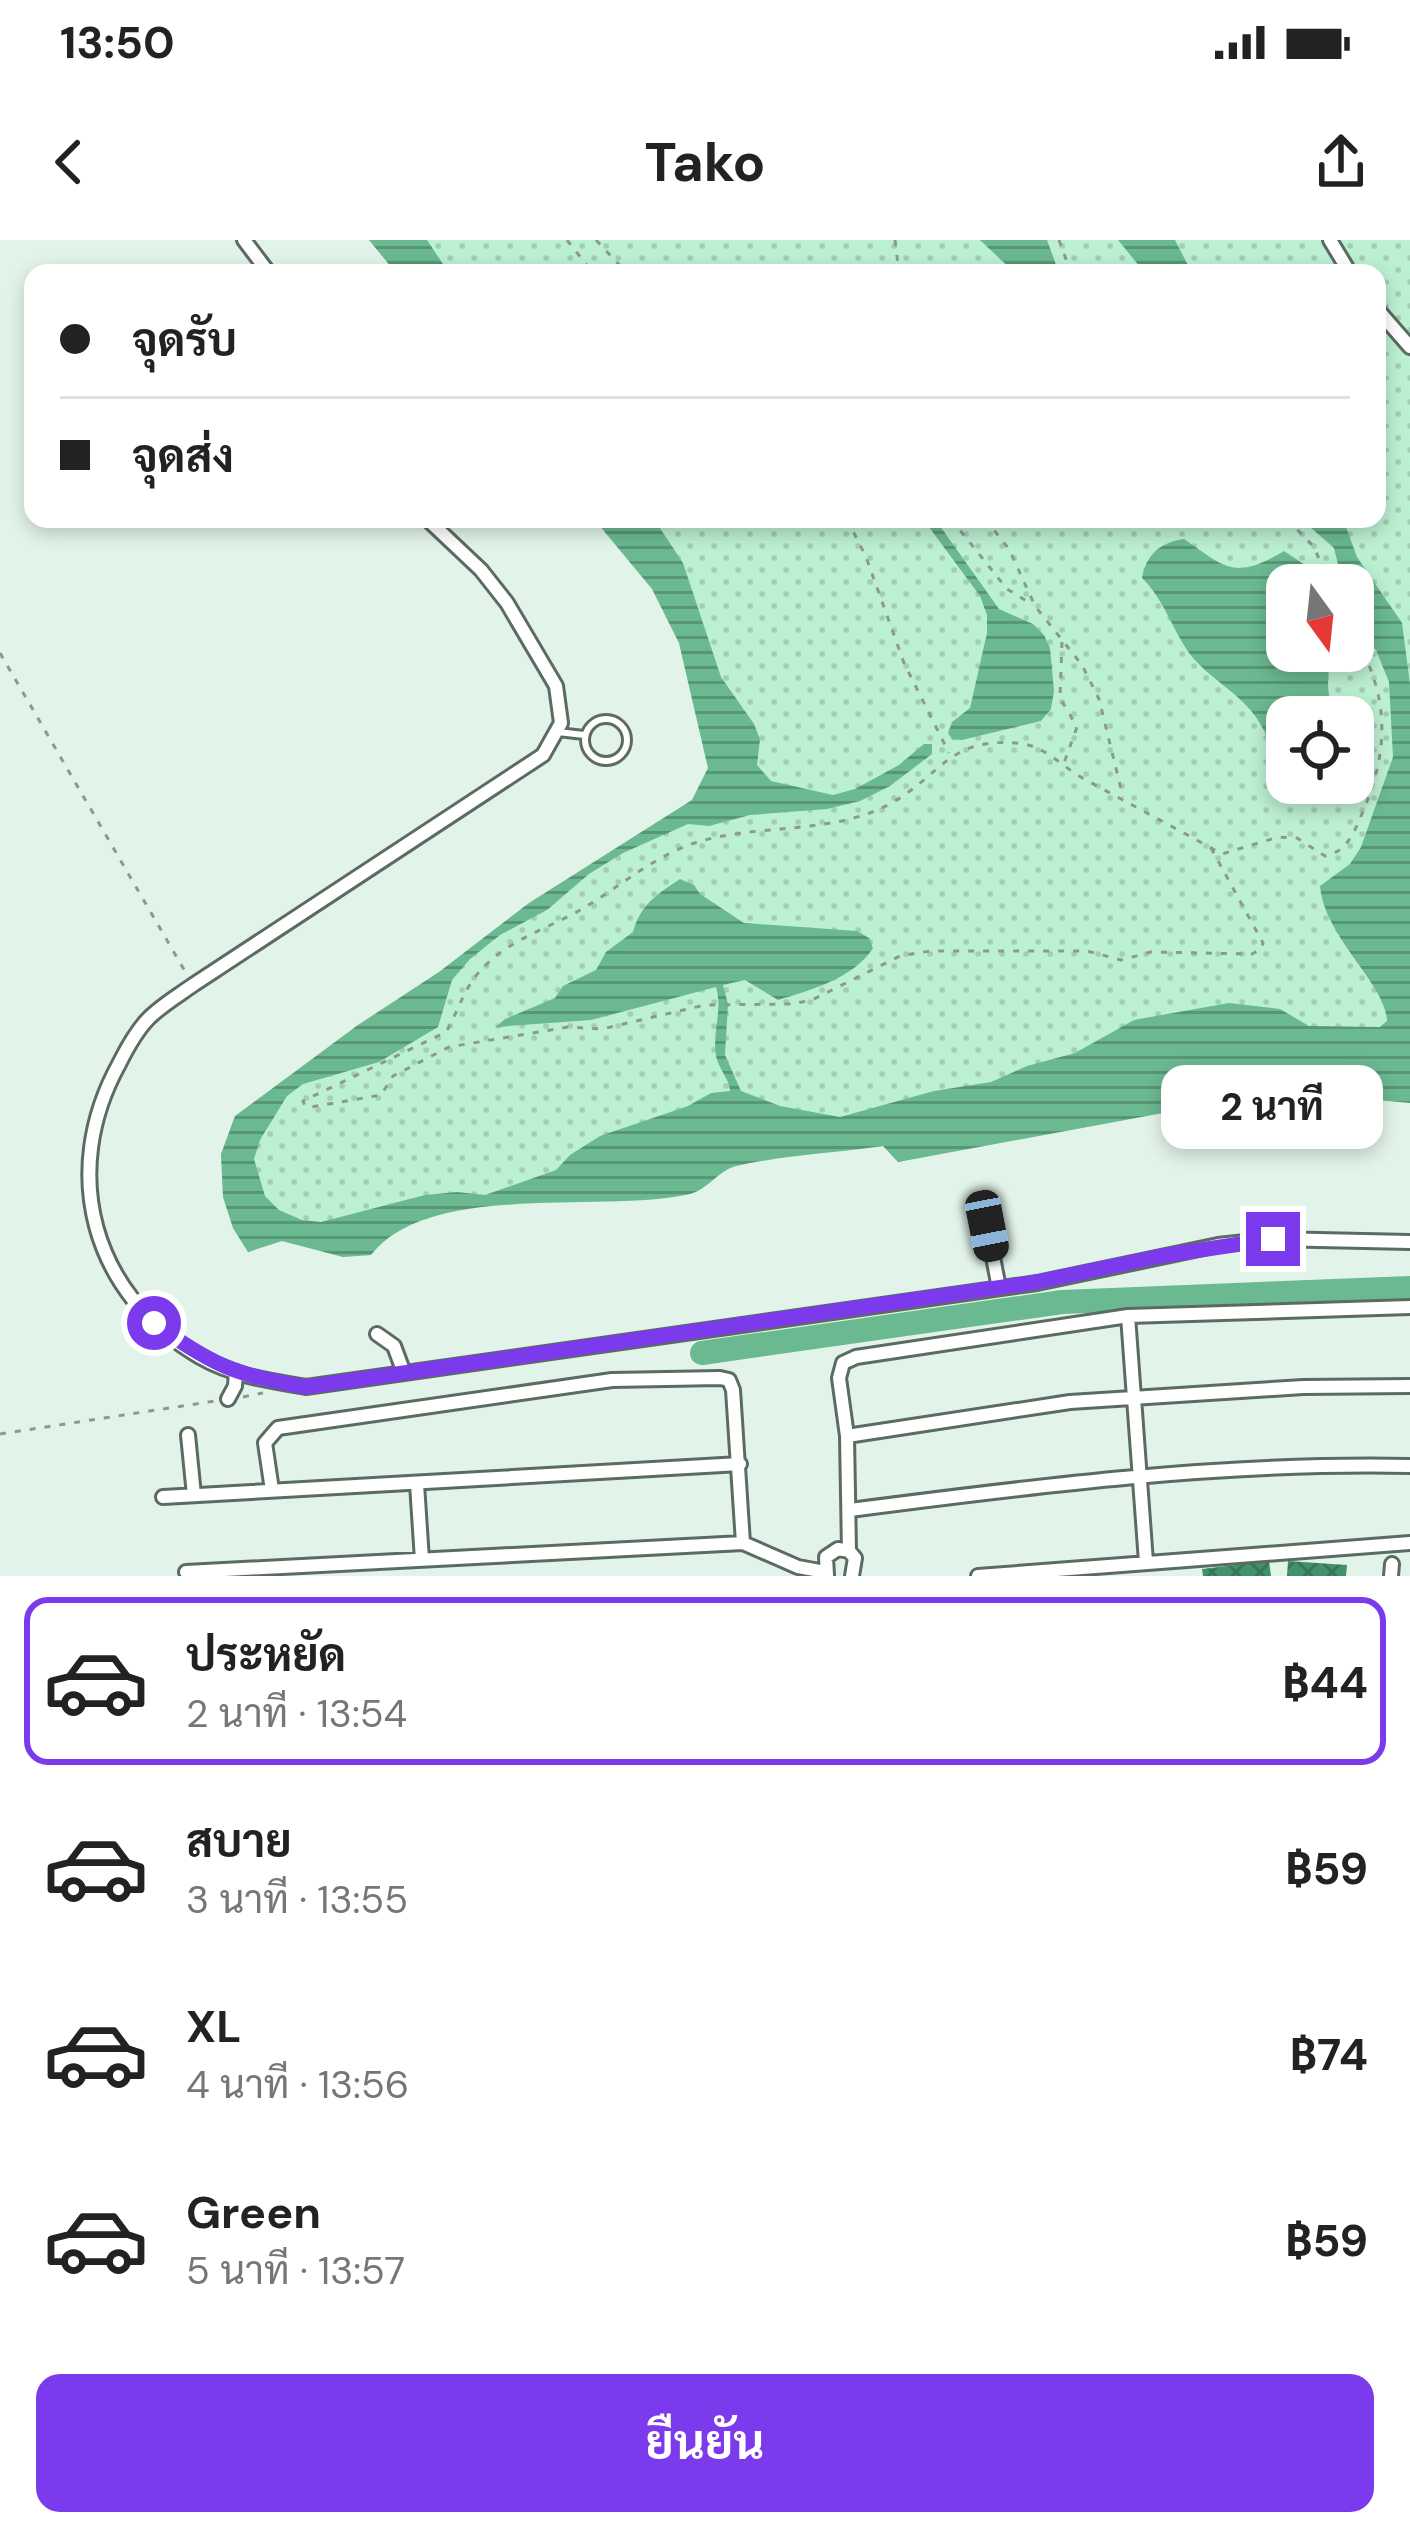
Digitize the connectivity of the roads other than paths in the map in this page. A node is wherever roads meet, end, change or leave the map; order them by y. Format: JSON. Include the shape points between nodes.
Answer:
{"nodes":[{"id":1,"x":244,"y":240,"type":"edge"},
{"id":2,"x":262,"y":264,"type":"edge"},
{"id":3,"x":1386,"y":319,"type":"edge"},
{"id":4,"x":1410,"y":346,"type":"edge"},
{"id":5,"x":437,"y":528,"type":"edge"},
{"id":6,"x":558,"y":732,"type":"junction"},
{"id":7,"x":585,"y":736,"type":"junction"},
{"id":8,"x":987,"y":1226,"type":"dead end"},
{"id":9,"x":1410,"y":1242,"type":"edge"},
{"id":10,"x":999,"y":1288,"type":"junction"},
{"id":11,"x":1410,"y":1307,"type":"edge"},
{"id":12,"x":1128,"y":1316,"type":"junction"},
{"id":13,"x":376,"y":1334,"type":"dead end"},
{"id":14,"x":236,"y":1372,"type":"junction"},
{"id":15,"x":404,"y":1373,"type":"junction"},
{"id":16,"x":1410,"y":1387,"type":"edge"},
{"id":17,"x":1134,"y":1398,"type":"junction"},
{"id":18,"x":228,"y":1399,"type":"road end"},
{"id":19,"x":188,"y":1435,"type":"dead end"},
{"id":20,"x":847,"y":1436,"type":"junction"},
{"id":21,"x":740,"y":1464,"type":"junction"},
{"id":22,"x":1410,"y":1466,"type":"edge"},
{"id":23,"x":1140,"y":1479,"type":"junction"},
{"id":24,"x":417,"y":1484,"type":"junction"},
{"id":25,"x":272,"y":1490,"type":"junction"},
{"id":26,"x":194,"y":1495,"type":"junction"},
{"id":27,"x":163,"y":1497,"type":"dead end"},
{"id":28,"x":850,"y":1510,"type":"junction"},
{"id":29,"x":743,"y":1543,"type":"junction"},
{"id":30,"x":1410,"y":1543,"type":"edge"},
{"id":31,"x":848,"y":1551,"type":"junction"},
{"id":32,"x":422,"y":1560,"type":"junction"},
{"id":33,"x":1146,"y":1562,"type":"junction"},
{"id":34,"x":186,"y":1571,"type":"dead end"},
{"id":35,"x":827,"y":1574,"type":"edge"},
{"id":36,"x":852,"y":1576,"type":"edge"},
{"id":37,"x":978,"y":1576,"type":"edge"}],
"edges":[{"from":1,"to":2,"type":"street"},
{"from":3,"to":4,"type":"street"},
{"from":5,"to":6,"type":"street","via":[[507,603],[556,686]]},
{"from":6,"to":7,"type":"lane"},
{"from":6,"to":14,"type":"street","via":[[543,755],[150,1016],[105,1089],[88,1175],[105,1253],[154,1323]]},
{"from":7,"to":7,"type":"lane","via":[[605,718],[619,722],[627,741],[622,754],[603,761],[591,755]]},
{"from":8,"to":10,"type":"street"},
{"from":9,"to":10,"type":"street","via":[[1273,1239]]},
{"from":10,"to":15,"type":"street"},
{"from":11,"to":12,"type":"street"},
{"from":12,"to":17,"type":"street"},
{"from":12,"to":20,"type":"street","via":[[856,1357],[843,1363],[839,1378]]},
{"from":13,"to":15,"type":"street","via":[[394,1346]]},
{"from":14,"to":15,"type":"street","via":[[306,1387]]},
{"from":14,"to":18,"type":"street"},
{"from":16,"to":17,"type":"street"},
{"from":17,"to":20,"type":"street"},
{"from":17,"to":23,"type":"street"},
{"from":19,"to":26,"type":"street"},
{"from":20,"to":28,"type":"street"},
{"from":21,"to":24,"type":"street"},
{"from":21,"to":25,"type":"street","via":[[729,1381],[612,1380],[278,1428],[265,1444]]},
{"from":21,"to":29,"type":"street"},
{"from":22,"to":23,"type":"street"},
{"from":23,"to":28,"type":"street"},
{"from":23,"to":33,"type":"street"},
{"from":24,"to":25,"type":"street"},
{"from":24,"to":32,"type":"street"},
{"from":25,"to":26,"type":"street"},
{"from":26,"to":27,"type":"street"},
{"from":28,"to":31,"type":"street"},
{"from":29,"to":32,"type":"street"},
{"from":29,"to":35,"type":"street"},
{"from":30,"to":33,"type":"street"},
{"from":31,"to":35,"type":"street","via":[[829,1553]]},
{"from":31,"to":36,"type":"street","via":[[857,1563]]},
{"from":32,"to":34,"type":"street"},
{"from":33,"to":37,"type":"street"}]}
